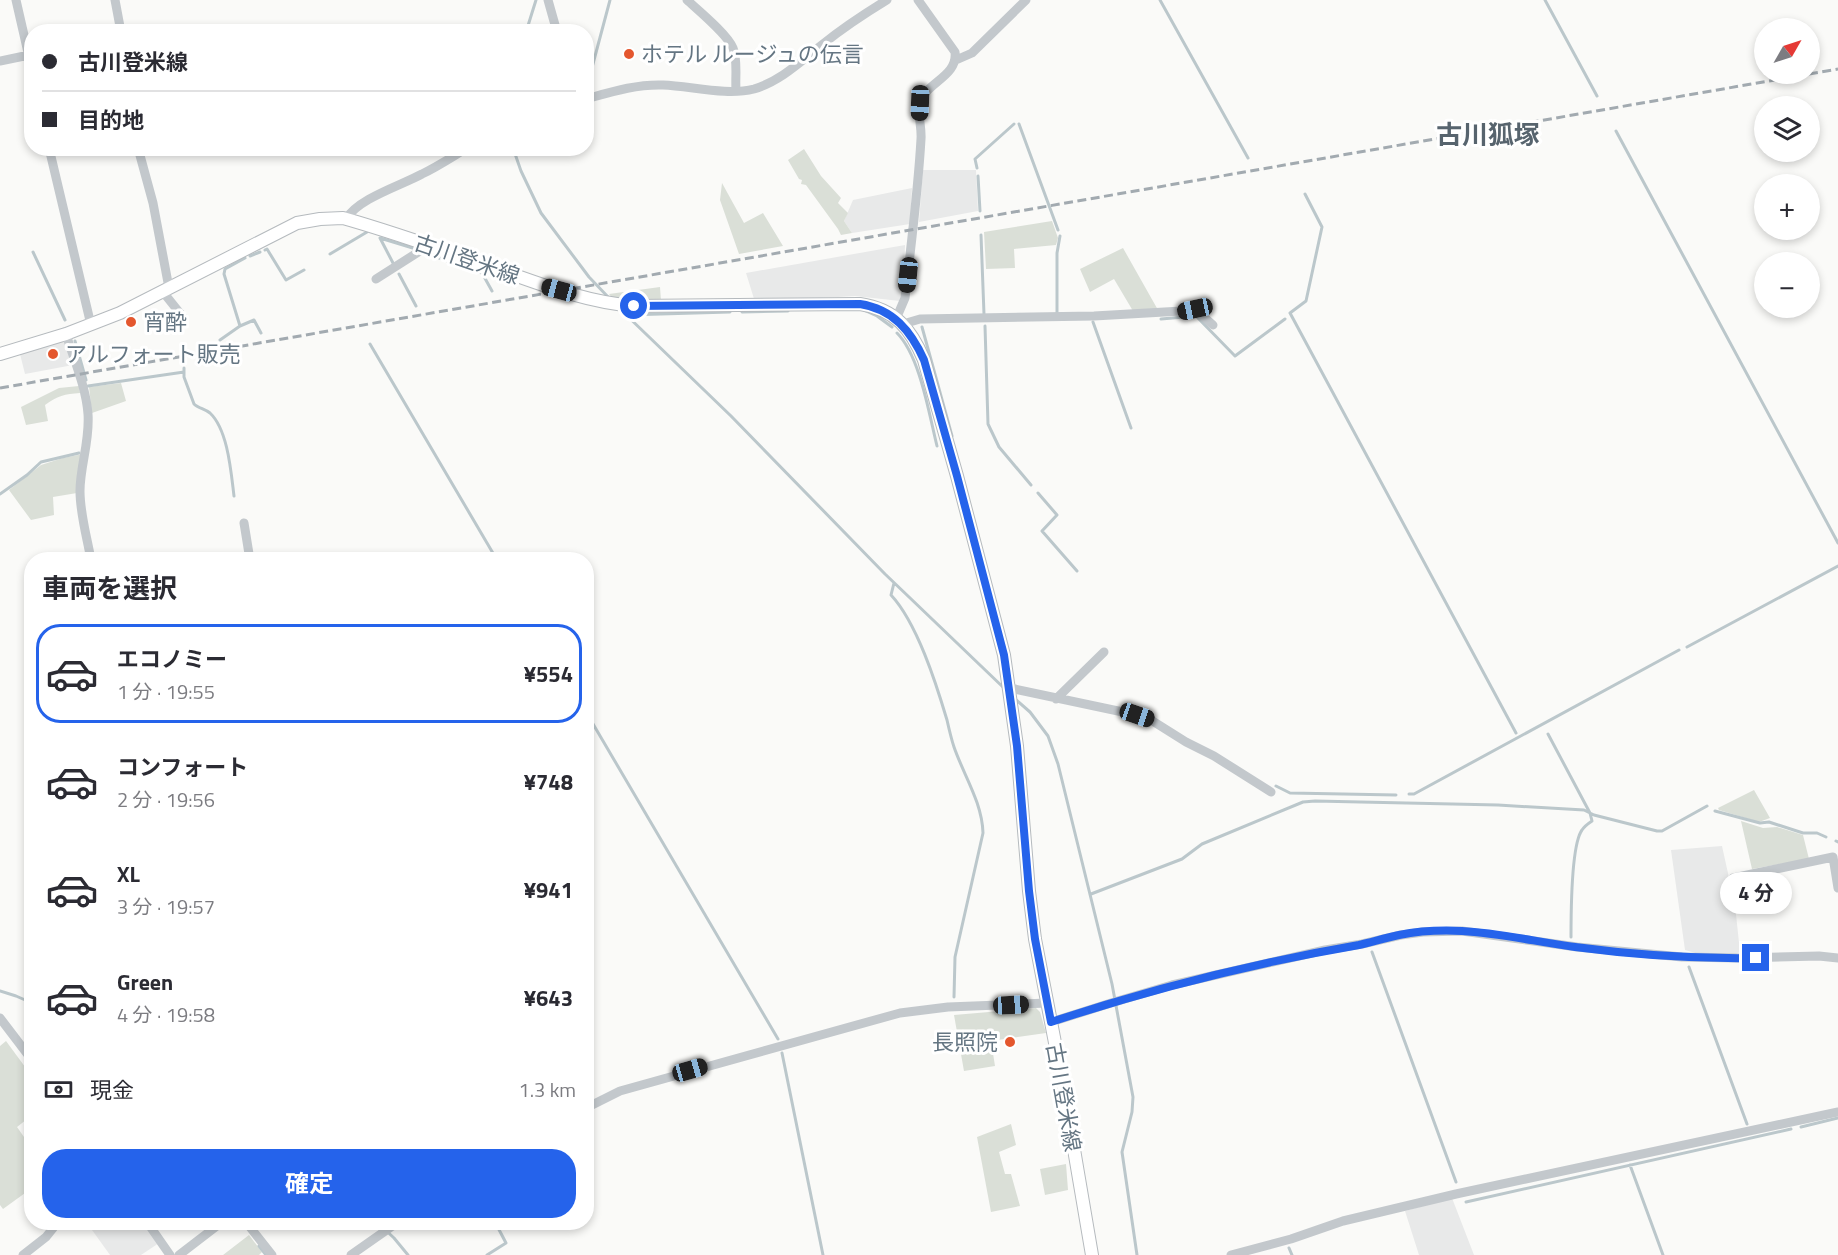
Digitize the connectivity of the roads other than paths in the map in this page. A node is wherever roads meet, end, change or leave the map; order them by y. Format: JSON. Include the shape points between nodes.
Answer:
{"nodes":[{"id":1,"x":16,"y":0,"type":"edge"},
{"id":2,"x":115,"y":0,"type":"edge"},
{"id":3,"x":548,"y":0,"type":"edge"},
{"id":4,"x":687,"y":0,"type":"edge"},
{"id":5,"x":887,"y":0,"type":"edge"},
{"id":6,"x":918,"y":0,"type":"edge"},
{"id":7,"x":1026,"y":0,"type":"edge"},
{"id":8,"x":120,"y":24,"type":"edge"},
{"id":9,"x":554,"y":24,"type":"edge"},
{"id":10,"x":24,"y":34,"type":"edge"},
{"id":11,"x":24,"y":56,"type":"edge"},
{"id":12,"x":956,"y":60,"type":"junction"},
{"id":13,"x":0,"y":61,"type":"edge"},
{"id":14,"x":736,"y":90,"type":"junction"},
{"id":15,"x":594,"y":97,"type":"edge"},
{"id":16,"x":51,"y":156,"type":"edge"},
{"id":17,"x":140,"y":156,"type":"edge"},
{"id":18,"x":453,"y":156,"type":"edge"},
{"id":19,"x":346,"y":219,"type":"junction"},
{"id":20,"x":423,"y":244,"type":"junction"},
{"id":21,"x":376,"y":279,"type":"dead end"},
{"id":22,"x":166,"y":290,"type":"junction"},
{"id":23,"x":183,"y":317,"type":"dead end"},
{"id":24,"x":899,"y":322,"type":"junction"},
{"id":25,"x":91,"y":325,"type":"junction"},
{"id":26,"x":1213,"y":325,"type":"dead end"},
{"id":27,"x":66,"y":334,"type":"junction"},
{"id":28,"x":0,"y":354,"type":"edge"},
{"id":29,"x":244,"y":523,"type":"dead end"},
{"id":30,"x":90,"y":552,"type":"edge"},
{"id":31,"x":249,"y":552,"type":"edge"},
{"id":32,"x":1104,"y":652,"type":"dead end"},
{"id":33,"x":1011,"y":694,"type":"junction"},
{"id":34,"x":1056,"y":699,"type":"junction"},
{"id":35,"x":1271,"y":792,"type":"dead end"},
{"id":36,"x":1733,"y":878,"type":"dead end"},
{"id":37,"x":1838,"y":888,"type":"edge"},
{"id":38,"x":1838,"y":958,"type":"edge"},
{"id":39,"x":1047,"y":1003,"type":"junction"},
{"id":40,"x":0,"y":1018,"type":"edge"},
{"id":41,"x":1051,"y":1022,"type":"junction"},
{"id":42,"x":24,"y":1050,"type":"edge"},
{"id":43,"x":594,"y":1104,"type":"edge"},
{"id":44,"x":1838,"y":1112,"type":"edge"},
{"id":45,"x":52,"y":1230,"type":"edge"},
{"id":46,"x":153,"y":1230,"type":"edge"},
{"id":47,"x":212,"y":1230,"type":"edge"},
{"id":48,"x":252,"y":1230,"type":"edge"},
{"id":49,"x":387,"y":1230,"type":"edge"},
{"id":50,"x":23,"y":1255,"type":"edge"},
{"id":51,"x":170,"y":1255,"type":"edge"},
{"id":52,"x":179,"y":1255,"type":"edge"},
{"id":53,"x":272,"y":1255,"type":"edge"},
{"id":54,"x":351,"y":1255,"type":"edge"},
{"id":55,"x":1092,"y":1255,"type":"edge"},
{"id":56,"x":1231,"y":1255,"type":"edge"}],
"edges":[{"from":1,"to":10,"type":"street"},
{"from":2,"to":8,"type":"street"},
{"from":3,"to":9,"type":"street"},
{"from":4,"to":14,"type":"street","via":[[732,47]]},
{"from":5,"to":14,"type":"street","via":[[858,17],[788,72],[752,89]]},
{"from":6,"to":12,"type":"street","via":[[955,52]]},
{"from":7,"to":12,"type":"street","via":[[972,53]]},
{"from":11,"to":13,"type":"street"},
{"from":12,"to":24,"type":"street","via":[[920,103],[921,138],[905,298]]},
{"from":14,"to":15,"type":"street","via":[[644,85]]},
{"from":16,"to":25,"type":"street"},
{"from":17,"to":22,"type":"street","via":[[153,203]]},
{"from":18,"to":19,"type":"street","via":[[362,204]]},
{"from":19,"to":20,"type":"main road","name":"古川登米線"},
{"from":19,"to":22,"type":"main road","name":"古川登米線","via":[[297,223]]},
{"from":20,"to":21,"type":"street","via":[[420,251]]},
{"from":20,"to":24,"type":"main road","name":"古川登米線","via":[[602,302],[860,304],[872,306]]},
{"from":22,"to":23,"type":"street"},
{"from":22,"to":25,"type":"main road","name":"古川登米線"},
{"from":24,"to":26,"type":"street","via":[[1195,309]]},
{"from":24,"to":33,"type":"main road","name":"古川登米線","via":[[918,345],[924,360],[995,620]]},
{"from":25,"to":27,"type":"main road","name":"古川登米線"},
{"from":27,"to":28,"type":"main road","name":"古川登米線"},
{"from":27,"to":30,"type":"street","via":[[85,391],[88,414],[80,490]]},
{"from":29,"to":31,"type":"street"},
{"from":32,"to":34,"type":"street"},
{"from":33,"to":34,"type":"street"},
{"from":33,"to":39,"type":"main road","name":"古川登米線","via":[[1029,891]]},
{"from":34,"to":35,"type":"street","via":[[1151,720]]},
{"from":36,"to":37,"type":"street","via":[[1833,857]]},
{"from":38,"to":41,"type":"street","via":[[1682,957],[1462,931],[1423,932],[1172,985]]},
{"from":39,"to":41,"type":"main road","name":"古川登米線"},
{"from":39,"to":43,"type":"street","via":[[900,1013],[620,1091]]},
{"from":40,"to":42,"type":"street"},
{"from":41,"to":55,"type":"main road","name":"古川登米線"},
{"from":44,"to":56,"type":"street","via":[[1456,1194],[1343,1221]]},
{"from":45,"to":50,"type":"street"},
{"from":46,"to":51,"type":"street"},
{"from":47,"to":52,"type":"street"},
{"from":48,"to":53,"type":"street"},
{"from":49,"to":54,"type":"street"}]}
